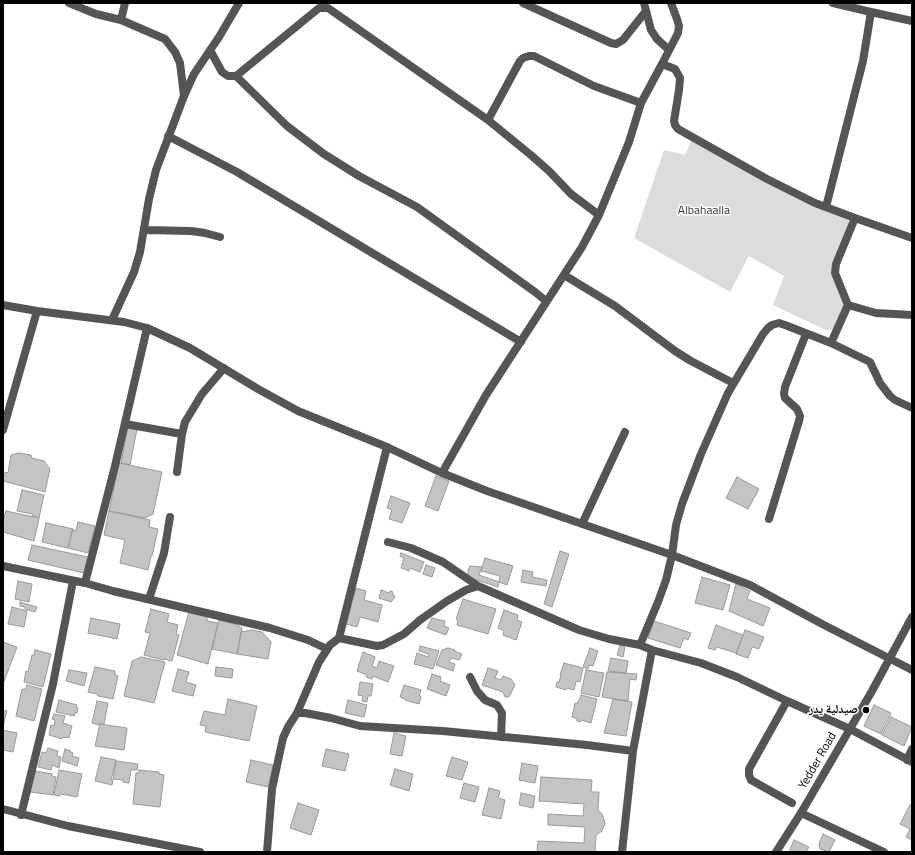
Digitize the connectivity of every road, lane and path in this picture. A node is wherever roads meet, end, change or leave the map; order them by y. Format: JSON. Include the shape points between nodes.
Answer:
{"nodes":[{"id":1,"x":69,"y":3,"type":"edge"},
{"id":2,"x":125,"y":3,"type":"edge"},
{"id":3,"x":239,"y":3,"type":"edge"},
{"id":4,"x":523,"y":3,"type":"edge"},
{"id":5,"x":644,"y":3,"type":"edge"},
{"id":6,"x":671,"y":3,"type":"edge"},
{"id":7,"x":833,"y":3,"type":"edge"},
{"id":8,"x":853,"y":5,"type":"edge"},
{"id":9,"x":646,"y":12,"type":"junction"},
{"id":10,"x":872,"y":12,"type":"junction"},
{"id":11,"x":121,"y":20,"type":"junction"},
{"id":12,"x":912,"y":21,"type":"edge"},
{"id":13,"x":210,"y":50,"type":"junction"},
{"id":14,"x":669,"y":50,"type":"junction"},
{"id":15,"x":662,"y":64,"type":"junction"},
{"id":16,"x":236,"y":76,"type":"junction"},
{"id":17,"x":184,"y":96,"type":"junction"},
{"id":18,"x":641,"y":103,"type":"junction"},
{"id":19,"x":488,"y":120,"type":"junction"},
{"id":20,"x":168,"y":136,"type":"junction"},
{"id":21,"x":826,"y":207,"type":"junction"},
{"id":22,"x":599,"y":215,"type":"junction"},
{"id":23,"x":855,"y":218,"type":"junction"},
{"id":24,"x":145,"y":230,"type":"junction"},
{"id":25,"x":220,"y":237,"type":"dead end"},
{"id":26,"x":912,"y":238,"type":"edge"},
{"id":27,"x":564,"y":275,"type":"junction"},
{"id":28,"x":546,"y":301,"type":"junction"},
{"id":29,"x":3,"y":305,"type":"edge"},
{"id":30,"x":848,"y":305,"type":"junction"},
{"id":31,"x":37,"y":311,"type":"junction"},
{"id":32,"x":912,"y":315,"type":"edge"},
{"id":33,"x":112,"y":320,"type":"junction"},
{"id":34,"x":147,"y":328,"type":"junction"},
{"id":35,"x":806,"y":334,"type":"junction"},
{"id":36,"x":521,"y":342,"type":"junction"},
{"id":37,"x":831,"y":344,"type":"junction"},
{"id":38,"x":224,"y":368,"type":"junction"},
{"id":39,"x":734,"y":383,"type":"junction"},
{"id":40,"x":912,"y":408,"type":"edge"},
{"id":41,"x":125,"y":424,"type":"junction"},
{"id":42,"x":3,"y":430,"type":"edge"},
{"id":43,"x":625,"y":432,"type":"dead end"},
{"id":44,"x":182,"y":434,"type":"junction"},
{"id":45,"x":387,"y":447,"type":"junction"},
{"id":46,"x":177,"y":472,"type":"dead end"},
{"id":47,"x":442,"y":473,"type":"junction"},
{"id":48,"x":170,"y":517,"type":"dead end"},
{"id":49,"x":769,"y":519,"type":"dead end"},
{"id":50,"x":582,"y":524,"type":"junction"},
{"id":51,"x":388,"y":542,"type":"dead end"},
{"id":52,"x":672,"y":555,"type":"junction"},
{"id":53,"x":3,"y":566,"type":"edge"},
{"id":54,"x":73,"y":581,"type":"junction"},
{"id":55,"x":86,"y":583,"type":"junction"},
{"id":56,"x":478,"y":586,"type":"junction"},
{"id":57,"x":150,"y":599,"type":"junction"},
{"id":58,"x":912,"y":617,"type":"edge"},
{"id":59,"x":339,"y":638,"type":"junction"},
{"id":60,"x":640,"y":645,"type":"junction"},
{"id":61,"x":327,"y":649,"type":"junction"},
{"id":62,"x":652,"y":650,"type":"junction"},
{"id":63,"x":890,"y":659,"type":"junction"},
{"id":64,"x":912,"y":670,"type":"edge"},
{"id":65,"x":470,"y":678,"type":"dead end"},
{"id":66,"x":787,"y":701,"type":"junction"},
{"id":67,"x":297,"y":713,"type":"junction"},
{"id":68,"x":850,"y":729,"type":"junction"},
{"id":69,"x":501,"y":737,"type":"junction"},
{"id":70,"x":912,"y":749,"type":"edge"},
{"id":71,"x":634,"y":750,"type":"junction"},
{"id":72,"x":910,"y":761,"type":"edge"},
{"id":73,"x":792,"y":803,"type":"dead end"},
{"id":74,"x":3,"y":809,"type":"edge"},
{"id":75,"x":801,"y":813,"type":"junction"},
{"id":76,"x":21,"y":815,"type":"junction"},
{"id":77,"x":200,"y":852,"type":"edge"},
{"id":78,"x":266,"y":852,"type":"edge"},
{"id":79,"x":622,"y":852,"type":"edge"},
{"id":80,"x":776,"y":852,"type":"edge"},
{"id":81,"x":884,"y":852,"type":"edge"}],
"edges":[{"from":1,"to":11,"type":"street","via":[[96,14]]},
{"from":2,"to":11,"type":"street"},
{"from":3,"to":13,"type":"street"},
{"from":4,"to":9,"type":"street","via":[[616,44],[623,40]]},
{"from":5,"to":9,"type":"street"},
{"from":6,"to":14,"type":"street","via":[[679,26]]},
{"from":7,"to":8,"type":"street"},
{"from":8,"to":10,"type":"street"},
{"from":9,"to":14,"type":"street","via":[[654,34]]},
{"from":10,"to":12,"type":"street"},
{"from":10,"to":21,"type":"street","via":[[863,61]]},
{"from":11,"to":17,"type":"street","via":[[165,39],[172,47],[180,63]]},
{"from":13,"to":16,"type":"street","via":[[222,72],[228,76]]},
{"from":13,"to":17,"type":"street","via":[[194,74]]},
{"from":14,"to":15,"type":"street"},
{"from":15,"to":18,"type":"street"},
{"from":15,"to":21,"type":"street","via":[[675,69],[680,78],[674,121],[678,129],[767,179]]},
{"from":16,"to":19,"type":"street","via":[[319,8],[328,8]]},
{"from":16,"to":28,"type":"street","via":[[287,126],[324,154],[417,207]]},
{"from":17,"to":20,"type":"street"},
{"from":18,"to":19,"type":"street","via":[[594,86],[534,56],[529,56],[520,61]]},
{"from":18,"to":22,"type":"street","via":[[629,142]]},
{"from":19,"to":22,"type":"street","via":[[532,156],[571,194]]},
{"from":20,"to":24,"type":"street","via":[[156,170]]},
{"from":20,"to":36,"type":"street","via":[[237,172]]},
{"from":21,"to":23,"type":"street"},
{"from":22,"to":27,"type":"street"},
{"from":23,"to":26,"type":"street"},
{"from":23,"to":30,"type":"street","via":[[834,273]]},
{"from":24,"to":25,"type":"street","via":[[184,231]]},
{"from":24,"to":33,"type":"street","via":[[134,272]]},
{"from":27,"to":28,"type":"street"},
{"from":27,"to":39,"type":"street","via":[[615,306],[680,355]]},
{"from":28,"to":36,"type":"street"},
{"from":29,"to":31,"type":"street"},
{"from":30,"to":32,"type":"street","via":[[876,313]]},
{"from":30,"to":37,"type":"street"},
{"from":31,"to":33,"type":"street"},
{"from":31,"to":42,"type":"street"},
{"from":33,"to":34,"type":"street"},
{"from":34,"to":38,"type":"street","via":[[190,348]]},
{"from":34,"to":41,"type":"street"},
{"from":35,"to":37,"type":"street"},
{"from":35,"to":39,"type":"street","via":[[779,323],[772,325],[763,334]]},
{"from":35,"to":49,"type":"street","via":[[784,394],[797,409],[799,421]]},
{"from":36,"to":47,"type":"street","via":[[486,395]]},
{"from":37,"to":40,"type":"street","via":[[870,362],[880,383],[890,396]]},
{"from":38,"to":44,"type":"street","via":[[202,394],[185,422]]},
{"from":38,"to":45,"type":"street","via":[[298,411]]},
{"from":39,"to":52,"type":"street","via":[[682,504]]},
{"from":41,"to":44,"type":"street"},
{"from":41,"to":55,"type":"street"},
{"from":43,"to":50,"type":"street"},
{"from":44,"to":46,"type":"street"},
{"from":45,"to":47,"type":"street"},
{"from":45,"to":59,"type":"street"},
{"from":47,"to":50,"type":"street"},
{"from":48,"to":57,"type":"street","via":[[164,553]]},
{"from":50,"to":52,"type":"street"},
{"from":51,"to":56,"type":"street","via":[[411,548],[443,562]]},
{"from":52,"to":60,"type":"street","via":[[666,580]]},
{"from":52,"to":63,"type":"street","via":[[750,585]]},
{"from":53,"to":54,"type":"street"},
{"from":54,"to":55,"type":"street"},
{"from":54,"to":76,"type":"street","via":[[53,684]]},
{"from":55,"to":57,"type":"street"},
{"from":56,"to":59,"type":"street","via":[[466,590],[420,620],[404,634],[383,645]]},
{"from":56,"to":60,"type":"street","via":[[579,630]]},
{"from":57,"to":61,"type":"street","via":[[270,628]]},
{"from":58,"to":63,"type":"street","name":"Yedder Road"},
{"from":59,"to":61,"type":"street"},
{"from":60,"to":62,"type":"street"},
{"from":61,"to":67,"type":"street"},
{"from":62,"to":66,"type":"street","via":[[701,663]]},
{"from":62,"to":71,"type":"street"},
{"from":63,"to":64,"type":"street"},
{"from":63,"to":68,"type":"street","name":"Yedder Road"},
{"from":65,"to":69,"type":"street","via":[[477,692],[485,700],[497,705],[502,713]]},
{"from":66,"to":68,"type":"street"},
{"from":66,"to":73,"type":"street","via":[[749,770],[749,775],[751,780]]},
{"from":67,"to":69,"type":"street","via":[[360,726]]},
{"from":67,"to":78,"type":"street","via":[[288,726],[280,751],[272,790]]},
{"from":68,"to":72,"type":"street"},
{"from":68,"to":75,"type":"street","name":"Yedder Road"},
{"from":69,"to":71,"type":"street"},
{"from":70,"to":72,"type":"street"},
{"from":71,"to":79,"type":"street"},
{"from":74,"to":76,"type":"street"},
{"from":75,"to":80,"type":"street","name":"Yedder Road"},
{"from":75,"to":81,"type":"street"},
{"from":76,"to":77,"type":"street"}]}
